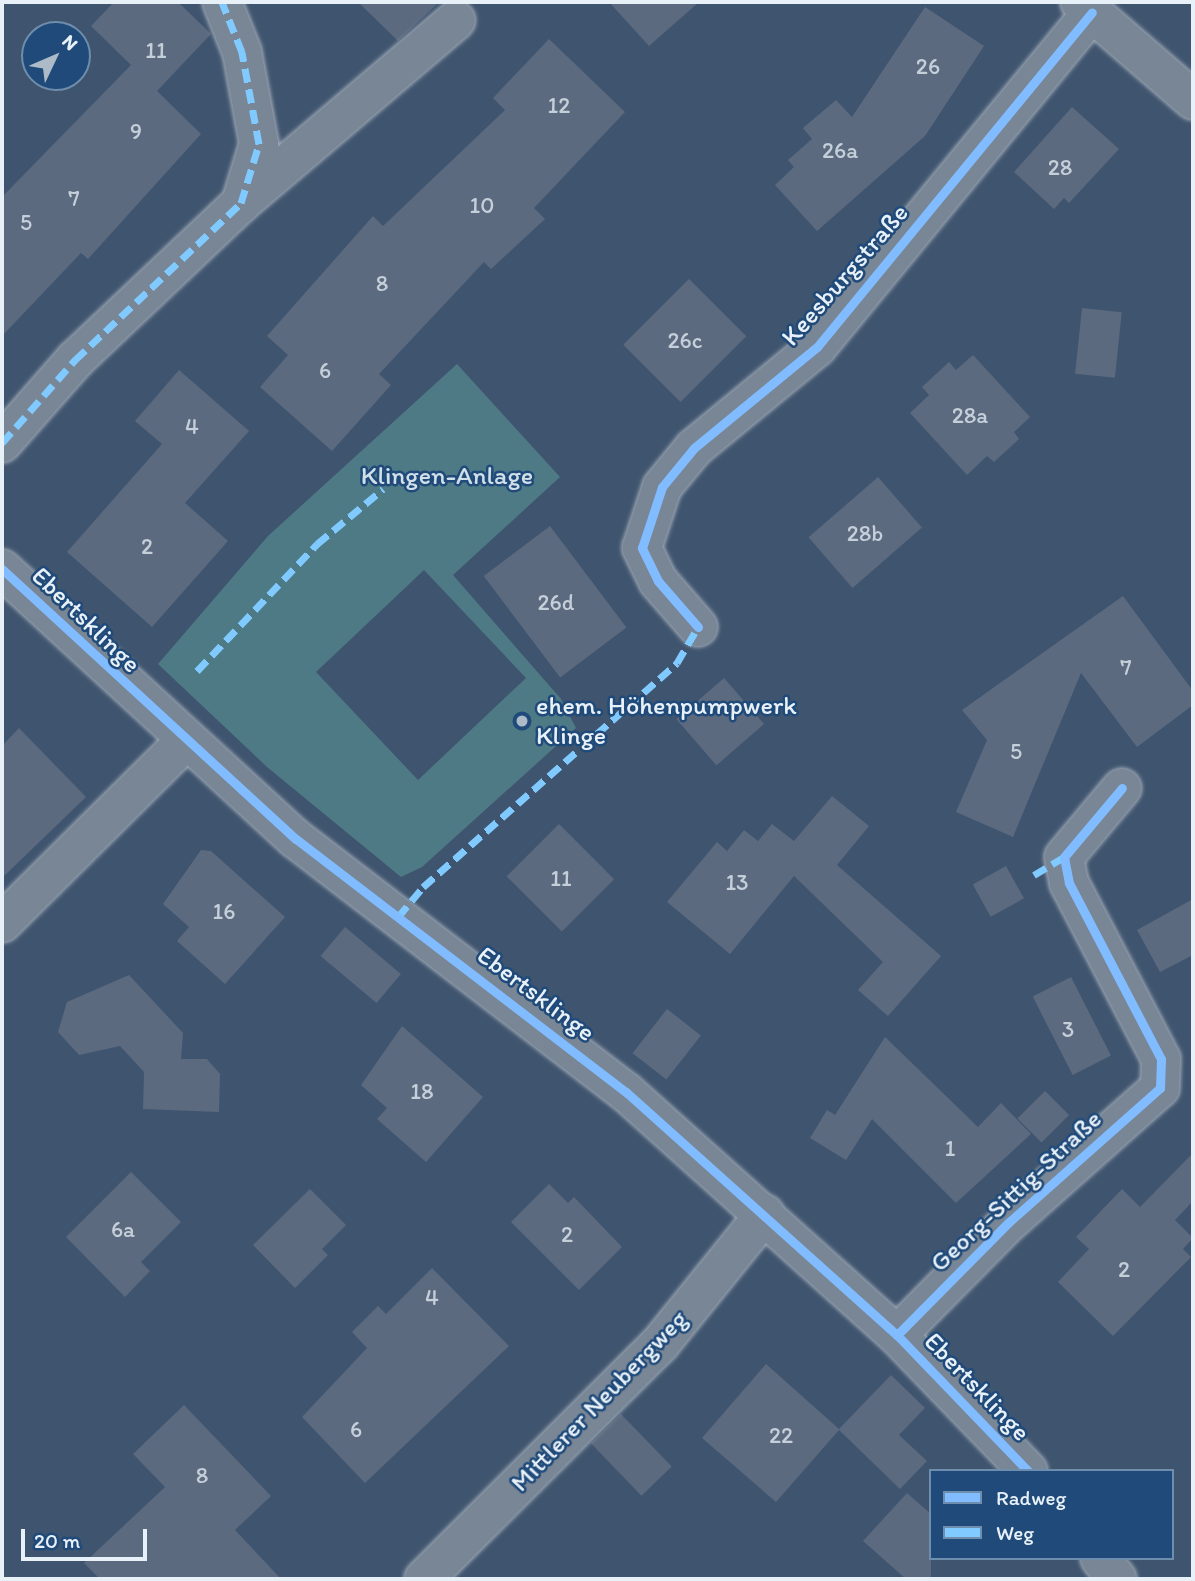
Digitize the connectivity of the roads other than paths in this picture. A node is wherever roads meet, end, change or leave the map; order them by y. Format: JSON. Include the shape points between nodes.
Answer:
{"nodes":[{"id":1,"x":222,"y":2,"type":"edge"},
{"id":2,"x":1086,"y":7,"type":"edge"},
{"id":3,"x":456,"y":20,"type":"dead end"},
{"id":4,"x":1193,"y":100,"type":"edge"},
{"id":5,"x":242,"y":203,"type":"junction"},
{"id":6,"x":2,"y":443,"type":"edge"},
{"id":7,"x":2,"y":569,"type":"edge"},
{"id":8,"x":698,"y":627,"type":"dead end"},
{"id":9,"x":184,"y":742,"type":"junction"},
{"id":10,"x":1122,"y":788,"type":"dead end"},
{"id":11,"x":2,"y":923,"type":"edge"},
{"id":12,"x":765,"y":1214,"type":"junction"},
{"id":13,"x":897,"y":1335,"type":"junction"},
{"id":14,"x":1026,"y":1469,"type":"edge"},
{"id":15,"x":1102,"y":1560,"type":"edge"},
{"id":16,"x":424,"y":1579,"type":"edge"},
{"id":17,"x":1117,"y":1579,"type":"edge"}],
"edges":[{"from":1,"to":5,"type":"street","via":[[242,52],[259,144]]},
{"from":2,"to":4,"type":"street","name":"Keesburgstraße"},
{"from":2,"to":8,"type":"street","name":"Keesburgstraße","via":[[817,347],[694,448],[662,487],[642,548],[659,581]]},
{"from":3,"to":5,"type":"street"},
{"from":5,"to":6,"type":"street","via":[[75,360]]},
{"from":7,"to":9,"type":"street","name":"Ebertsklinge"},
{"from":9,"to":11,"type":"street"},
{"from":9,"to":12,"type":"street","name":"Ebertsklinge","via":[[359,888],[538,1020]]},
{"from":10,"to":13,"type":"street","name":"Georg-Sittig-Straße","via":[[1049,866],[1069,883],[1161,1059],[1160,1088],[1018,1212]]},
{"from":12,"to":13,"type":"street","name":"Ebertsklinge"},
{"from":12,"to":16,"type":"street","name":"Mittlerer Neubergweg","via":[[660,1344]]},
{"from":13,"to":14,"type":"street","name":"Ebertsklinge"},
{"from":15,"to":17,"type":"street"}]}
